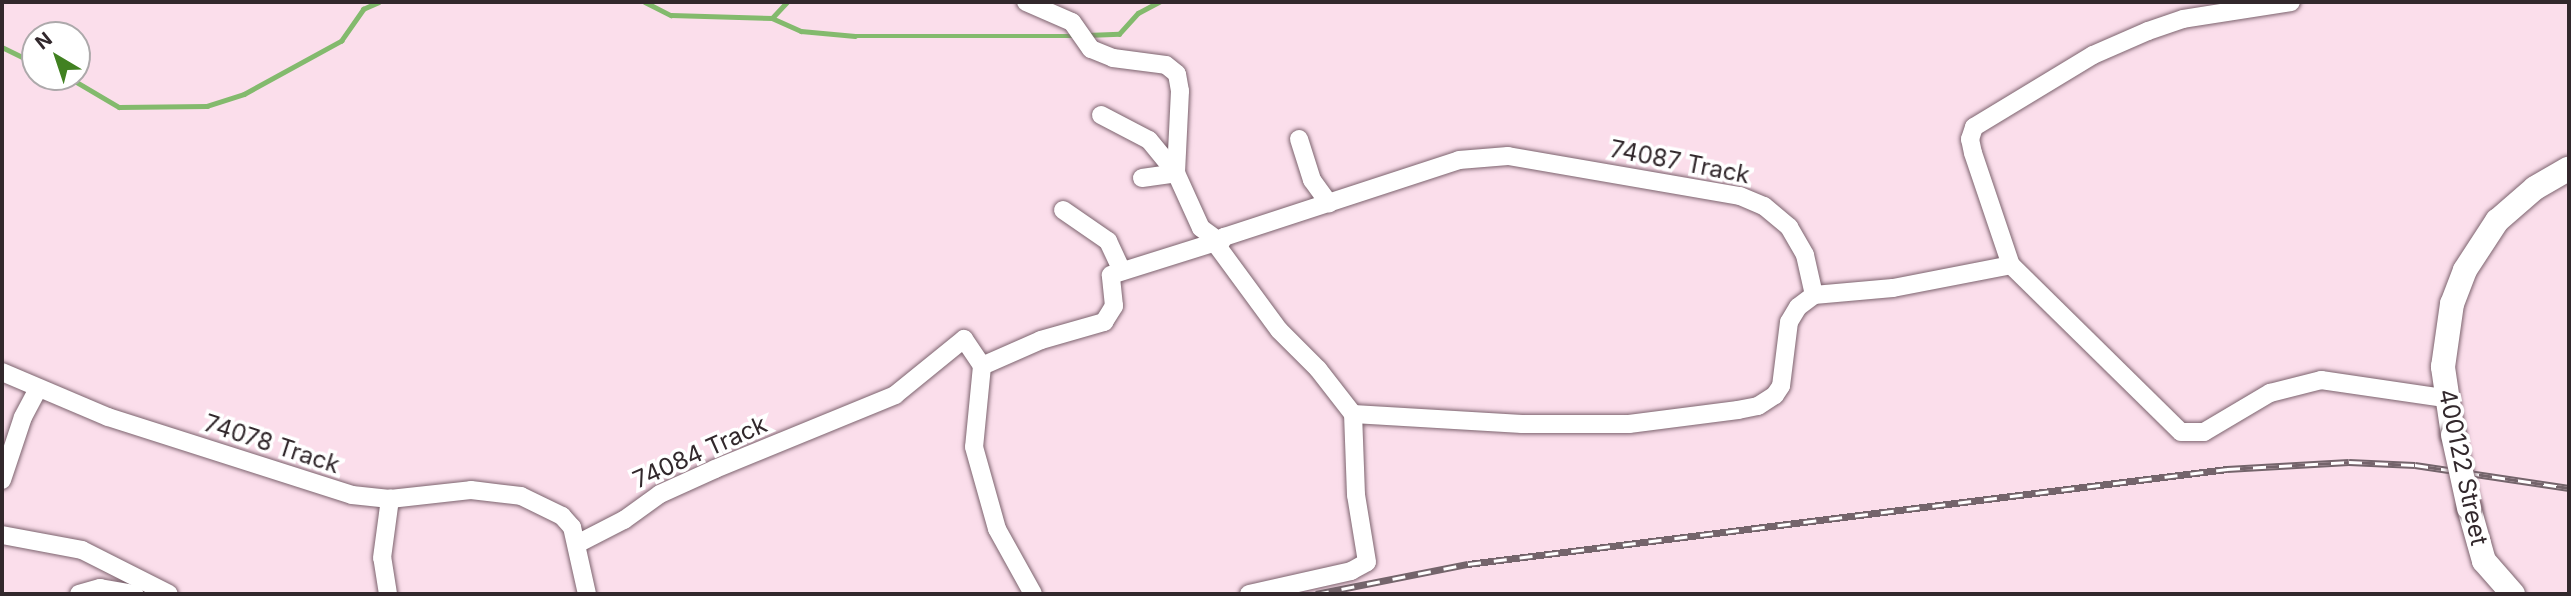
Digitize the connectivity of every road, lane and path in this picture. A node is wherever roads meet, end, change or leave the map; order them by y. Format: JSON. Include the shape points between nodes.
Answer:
{"nodes":[{"id":1,"x":1026,"y":2,"type":"edge"},
{"id":2,"x":2291,"y":2,"type":"edge"},
{"id":3,"x":1101,"y":115,"type":"dead end"},
{"id":4,"x":1299,"y":139,"type":"dead end"},
{"id":5,"x":2569,"y":167,"type":"edge"},
{"id":6,"x":1176,"y":173,"type":"junction"},
{"id":7,"x":1142,"y":178,"type":"dead end"},
{"id":8,"x":1329,"y":202,"type":"junction"},
{"id":9,"x":1063,"y":210,"type":"dead end"},
{"id":10,"x":1219,"y":241,"type":"junction"},
{"id":11,"x":2011,"y":265,"type":"junction"},
{"id":12,"x":1122,"y":271,"type":"junction"},
{"id":13,"x":1814,"y":295,"type":"junction"},
{"id":14,"x":982,"y":366,"type":"junction"},
{"id":15,"x":2,"y":372,"type":"edge"},
{"id":16,"x":38,"y":389,"type":"junction"},
{"id":17,"x":2445,"y":398,"type":"junction"},
{"id":18,"x":1353,"y":414,"type":"junction"},
{"id":19,"x":2,"y":480,"type":"edge"},
{"id":20,"x":390,"y":499,"type":"junction"},
{"id":21,"x":2,"y":535,"type":"edge"},
{"id":22,"x":577,"y":544,"type":"junction"},
{"id":23,"x":79,"y":594,"type":"edge"},
{"id":24,"x":134,"y":594,"type":"edge"},
{"id":25,"x":169,"y":594,"type":"edge"},
{"id":26,"x":388,"y":594,"type":"edge"},
{"id":27,"x":587,"y":594,"type":"edge"},
{"id":28,"x":1033,"y":594,"type":"edge"},
{"id":29,"x":1249,"y":594,"type":"edge"},
{"id":30,"x":2513,"y":594,"type":"edge"}],
"edges":[{"from":1,"to":6,"type":"street","via":[[1072,22],[1091,50],[1113,58],[1166,65],[1177,74]]},
{"from":2,"to":11,"type":"street","via":[[2183,19],[2148,31],[2093,55],[1974,127],[1970,139],[1973,153]]},
{"from":3,"to":6,"type":"street","via":[[1149,140]]},
{"from":4,"to":8,"type":"street","via":[[1312,180]]},
{"from":5,"to":17,"type":"street","name":"400122 Street","via":[[2535,188],[2497,221],[2465,271],[2446,334]]},
{"from":6,"to":7,"type":"street"},
{"from":6,"to":10,"type":"street","via":[[1200,229]]},
{"from":8,"to":10,"type":"street","name":"74087 Track"},
{"from":8,"to":13,"type":"street","name":"74087 Track","via":[[1479,157],[1508,156],[1701,187],[1753,200],[1789,227],[1805,255]]},
{"from":9,"to":12,"type":"street","via":[[1108,241]]},
{"from":10,"to":12,"type":"street","name":"74087 Track"},
{"from":10,"to":18,"type":"street","via":[[1218,247],[1279,330]]},
{"from":11,"to":13,"type":"street","via":[[1893,288]]},
{"from":11,"to":17,"type":"street","via":[[2181,432],[2204,432],[2270,393],[2321,380]]},
{"from":12,"to":14,"type":"street","via":[[1111,275],[1114,306],[1104,322],[1041,340]]},
{"from":13,"to":18,"type":"street","via":[[1798,307],[1789,322],[1781,386],[1758,406],[1629,424],[1522,424]]},
{"from":14,"to":22,"type":"street","name":"74084 Track","via":[[964,339],[895,395],[715,468]]},
{"from":14,"to":28,"type":"street","via":[[974,447],[998,529]]},
{"from":15,"to":16,"type":"street","name":"74078 Track"},
{"from":16,"to":19,"type":"street"},
{"from":16,"to":20,"type":"street","name":"74078 Track","via":[[108,417],[320,485]]},
{"from":17,"to":30,"type":"street","name":"400122 Street","bridge":true,"via":[[2484,561]]},
{"from":18,"to":29,"type":"street","via":[[1356,495],[1367,562],[1351,571]]},
{"from":20,"to":22,"type":"street","name":"74078 Track","via":[[498,491],[538,502],[562,516],[572,527]]},
{"from":20,"to":26,"type":"street","via":[[382,558]]},
{"from":21,"to":25,"type":"street","via":[[82,550]]},
{"from":22,"to":27,"type":"street","name":"74078 Track"},
{"from":23,"to":24,"type":"street","via":[[100,588]]}]}
